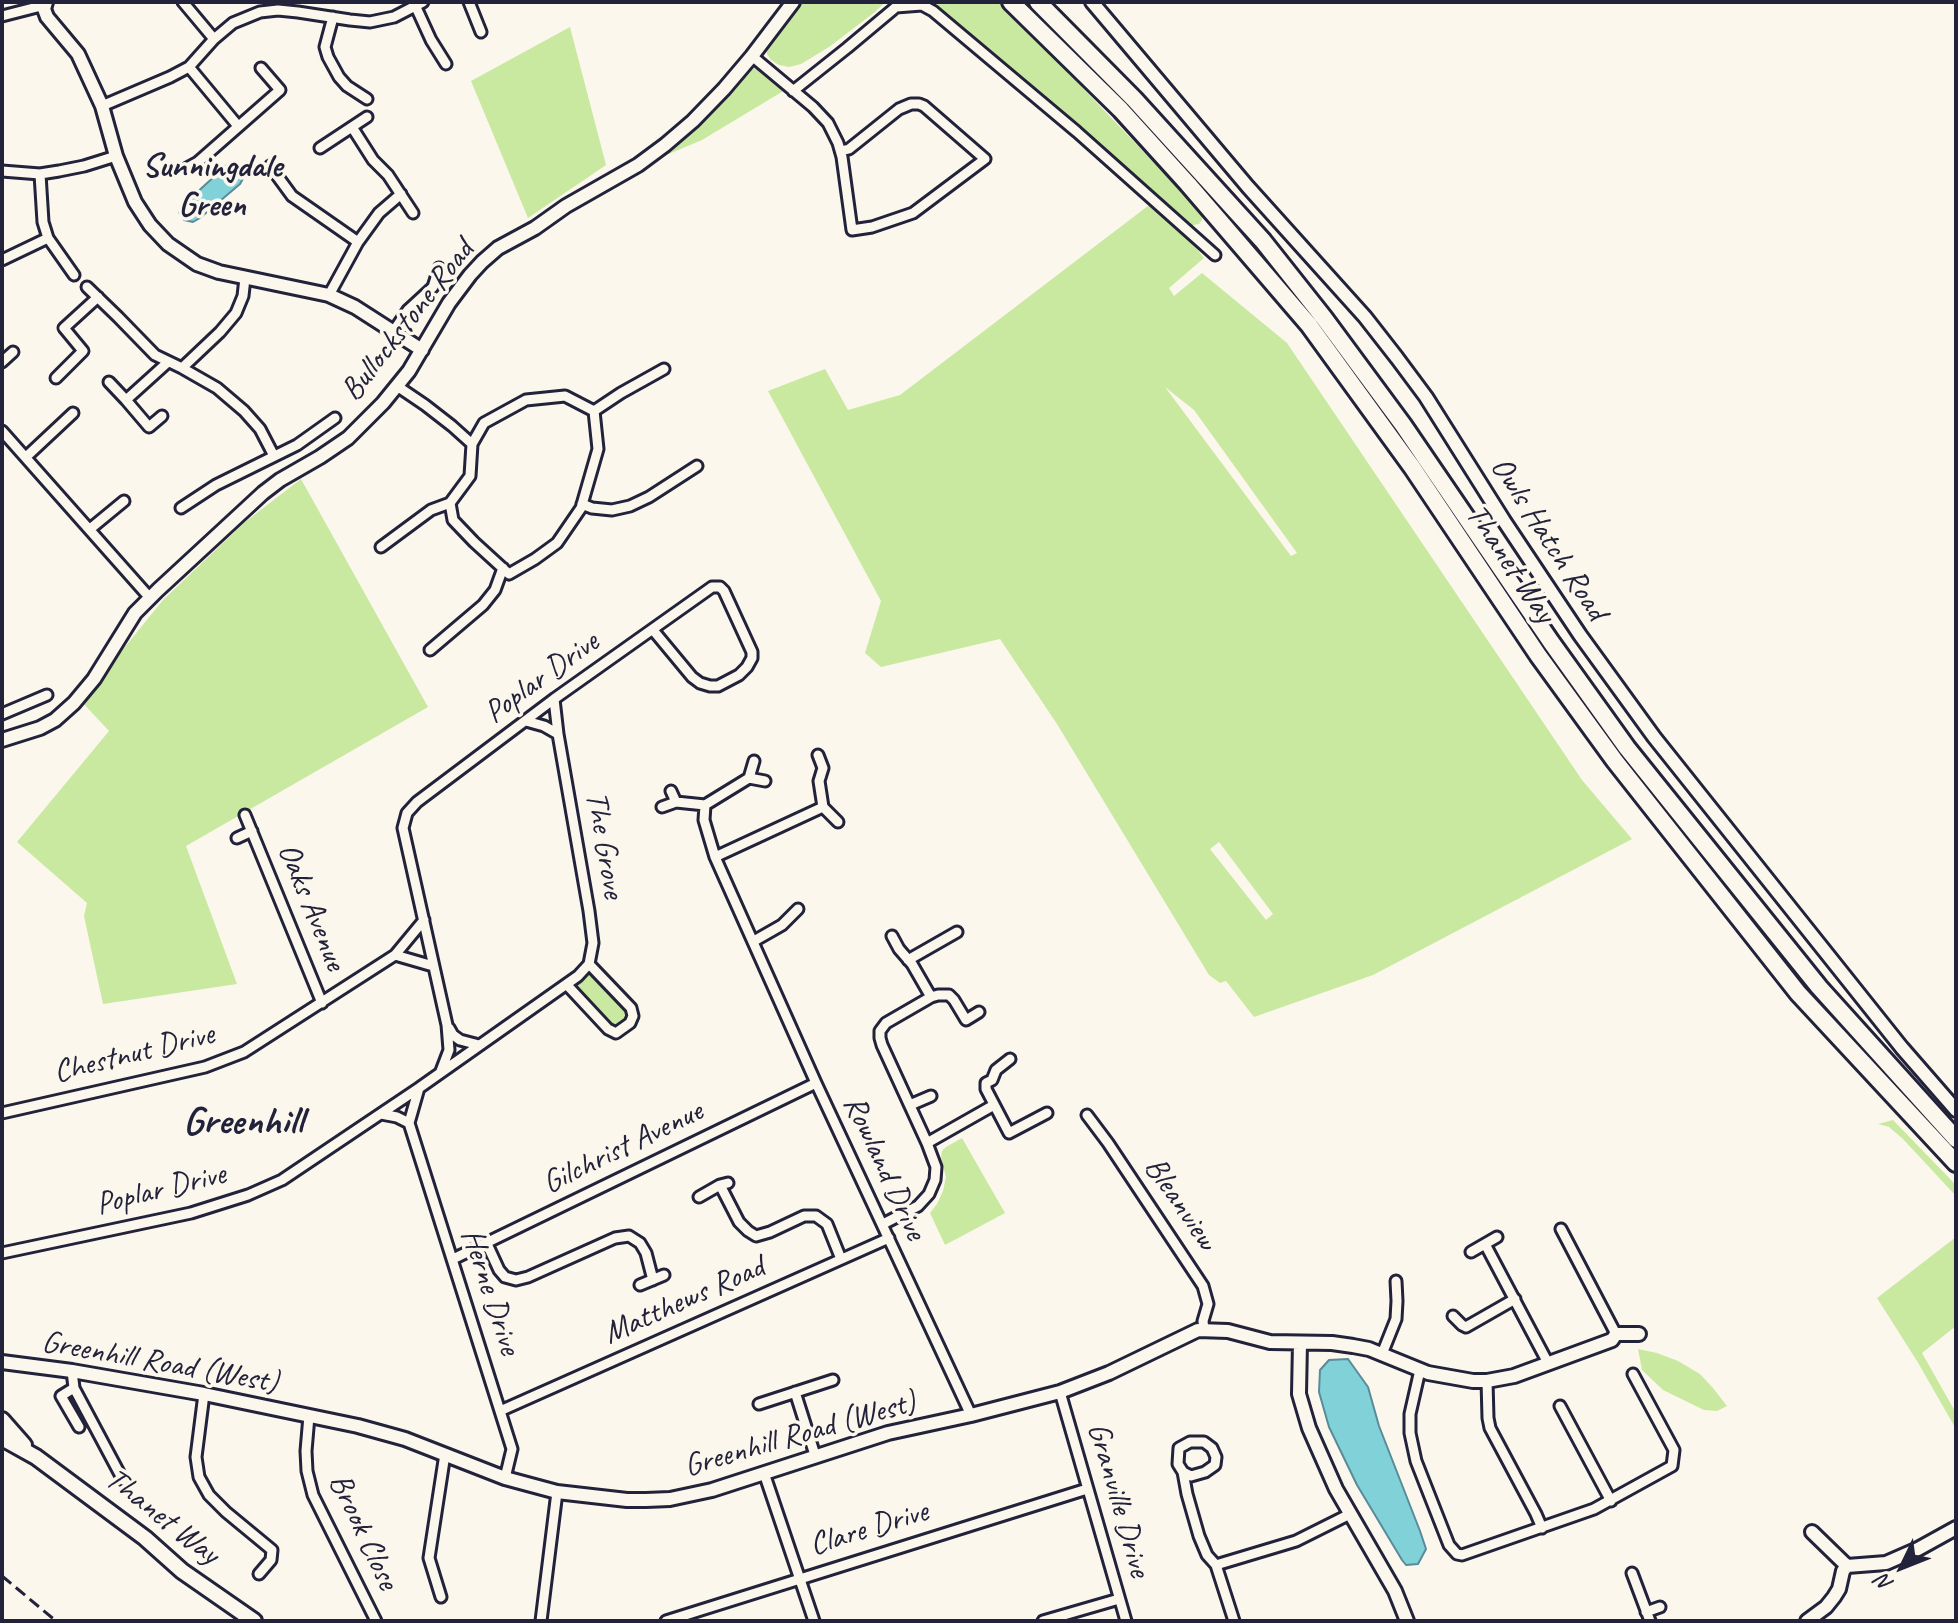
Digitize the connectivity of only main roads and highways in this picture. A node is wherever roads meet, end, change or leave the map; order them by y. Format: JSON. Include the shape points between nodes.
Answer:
{"nodes":[{"id":1,"x":1011,"y":2,"type":"edge"},
{"id":2,"x":1038,"y":2,"type":"edge"},
{"id":3,"x":1956,"y":1139,"type":"edge"},
{"id":4,"x":1956,"y":1163,"type":"edge"},
{"id":5,"x":2,"y":1420,"type":"edge"},
{"id":6,"x":2,"y":1438,"type":"edge"},
{"id":7,"x":36,"y":1457,"type":"junction"},
{"id":8,"x":254,"y":1621,"type":"edge"}],
"edges":[{"from":1,"to":4,"type":"highway","name":"Thanet Way","via":[[1121,110],[1309,325],[1615,761],[1798,993]]},
{"from":2,"to":3,"type":"highway","name":"Thanet Way","via":[[1263,241],[1403,425],[1627,748],[1819,987]]},
{"from":5,"to":7,"type":"main road"},
{"from":6,"to":7,"type":"main road"},
{"from":7,"to":8,"type":"main road","name":"Thanet Way"}]}
